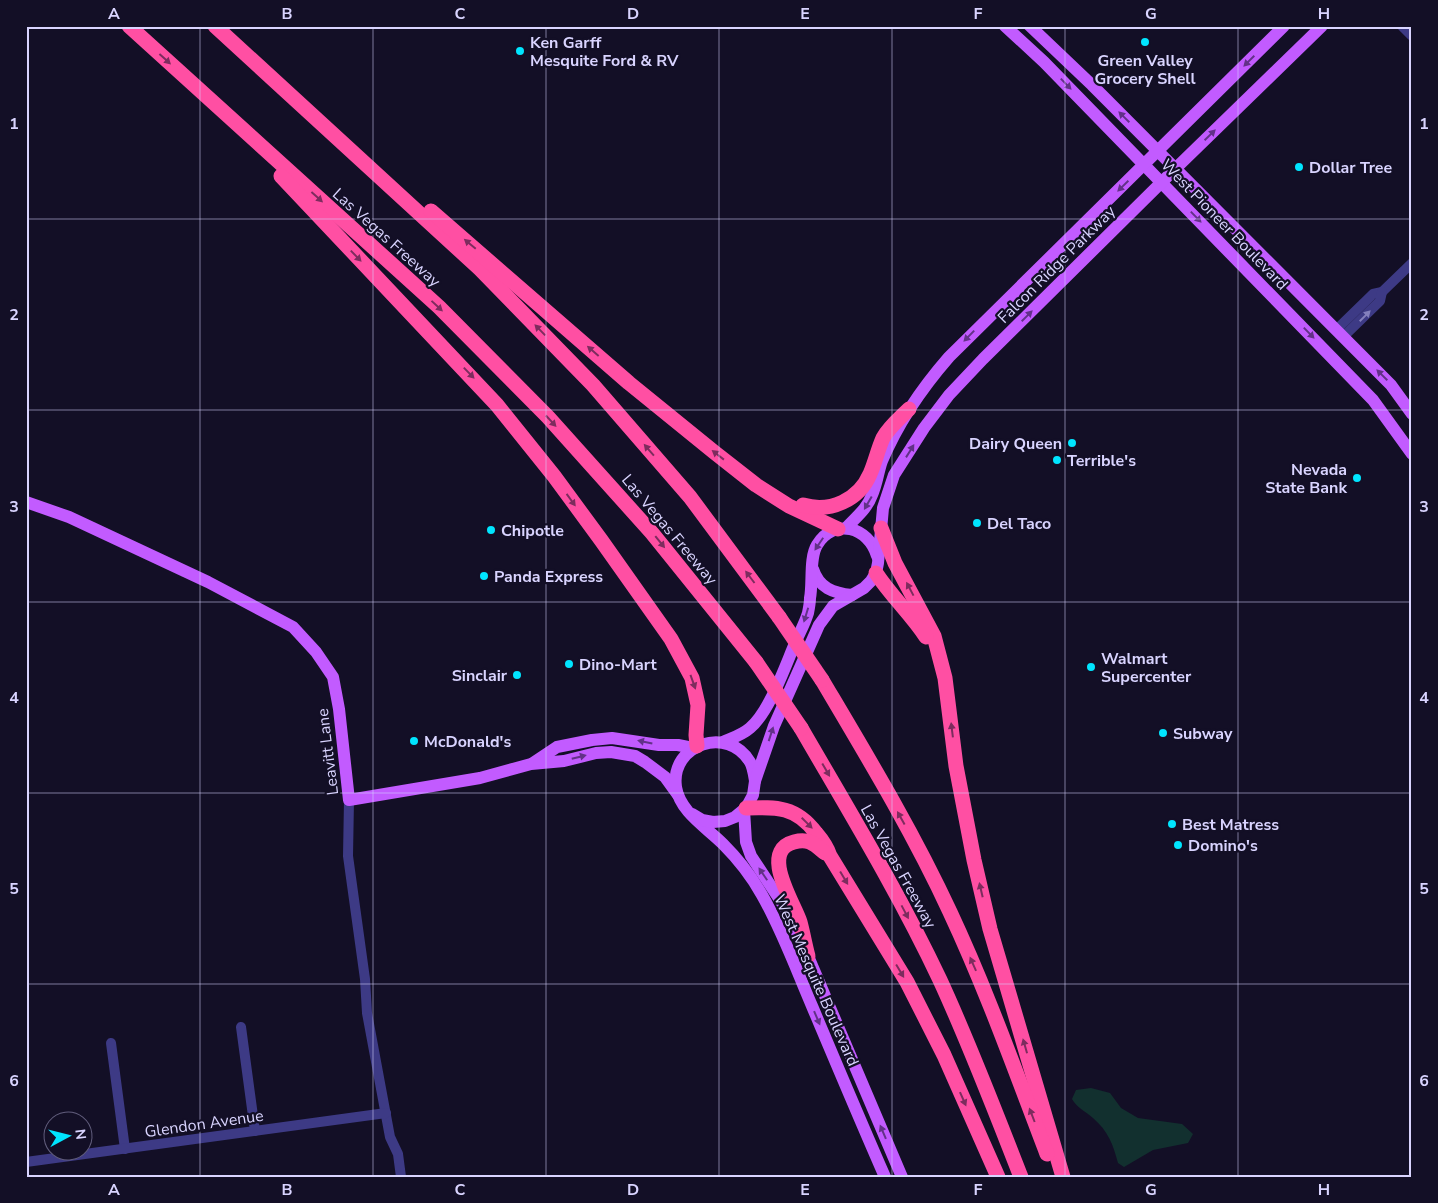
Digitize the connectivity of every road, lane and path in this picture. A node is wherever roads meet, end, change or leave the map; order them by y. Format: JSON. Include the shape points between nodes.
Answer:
{"nodes":[{"id":1,"x":129,"y":26,"type":"edge"},
{"id":2,"x":215,"y":26,"type":"edge"},
{"id":3,"x":1005,"y":26,"type":"edge"},
{"id":4,"x":1030,"y":26,"type":"edge"},
{"id":5,"x":1284,"y":26,"type":"edge"},
{"id":6,"x":1322,"y":26,"type":"edge"},
{"id":7,"x":1402,"y":26,"type":"edge"},
{"id":8,"x":1412,"y":36,"type":"edge"},
{"id":9,"x":1026,"y":45,"type":"junction"},
{"id":10,"x":1065,"y":59,"type":"junction"},
{"id":11,"x":203,"y":93,"type":"junction"},
{"id":12,"x":1158,"y":152,"type":"junction"},
{"id":13,"x":1145,"y":164,"type":"junction"},
{"id":14,"x":1175,"y":169,"type":"junction"},
{"id":15,"x":1162,"y":181,"type":"junction"},
{"id":16,"x":1412,"y":263,"type":"edge"},
{"id":17,"x":1340,"y":333,"type":"junction"},
{"id":18,"x":909,"y":410,"type":"junction"},
{"id":19,"x":1412,"y":414,"type":"edge"},
{"id":20,"x":1412,"y":454,"type":"edge"},
{"id":21,"x":756,"y":485,"type":"junction"},
{"id":22,"x":26,"y":502,"type":"edge"},
{"id":23,"x":842,"y":528,"type":"junction"},
{"id":24,"x":881,"y":528,"type":"junction"},
{"id":25,"x":813,"y":567,"type":"junction"},
{"id":26,"x":877,"y":568,"type":"junction"},
{"id":27,"x":852,"y":595,"type":"junction"},
{"id":28,"x":936,"y":649,"type":"junction"},
{"id":29,"x":717,"y":742,"type":"junction"},
{"id":30,"x":695,"y":747,"type":"junction"},
{"id":31,"x":531,"y":764,"type":"junction"},
{"id":32,"x":756,"y":780,"type":"junction"},
{"id":33,"x":678,"y":795,"type":"junction"},
{"id":34,"x":349,"y":800,"type":"junction"},
{"id":35,"x":745,"y":809,"type":"junction"},
{"id":36,"x":692,"y":814,"type":"junction"},
{"id":37,"x":830,"y":856,"type":"junction"},
{"id":38,"x":808,"y":956,"type":"junction"},
{"id":39,"x":241,"y":1027,"type":"dead end"},
{"id":40,"x":111,"y":1043,"type":"dead end"},
{"id":41,"x":386,"y":1113,"type":"junction"},
{"id":42,"x":255,"y":1131,"type":"junction"},
{"id":43,"x":125,"y":1149,"type":"junction"},
{"id":44,"x":26,"y":1162,"type":"edge"},
{"id":45,"x":401,"y":1177,"type":"edge"},
{"id":46,"x":885,"y":1177,"type":"edge"},
{"id":47,"x":902,"y":1177,"type":"edge"},
{"id":48,"x":998,"y":1177,"type":"edge"},
{"id":49,"x":1021,"y":1177,"type":"edge"},
{"id":50,"x":1056,"y":1177,"type":"edge"},
{"id":51,"x":1063,"y":1177,"type":"edge"}],
"edges":[{"from":1,"to":11,"type":"highway","name":"Las Vegas Freeway","one_way":true},
{"from":21,"to":2,"type":"highway","one_way":true,"via":[[629,383]]},
{"from":50,"to":2,"type":"highway","name":"Las Vegas Freeway","one_way":true,"bridge":true,"via":[[977,973],[949,911],[862,746],[779,616],[690,497],[593,385],[480,270]]},
{"from":3,"to":9,"type":"main road","name":"West Pioneer Boulevard"},
{"from":4,"to":10,"type":"main road","name":"West Pioneer Boulevard"},
{"from":5,"to":12,"type":"main road","name":"Falcon Ridge Parkway","one_way":true},
{"from":14,"to":6,"type":"main road","name":"Falcon Ridge Parkway","one_way":true},
{"from":7,"to":8,"type":"street"},
{"from":9,"to":10,"type":"main road","via":[[1056,62]]},
{"from":9,"to":13,"type":"main road","name":"West Pioneer Boulevard","one_way":true},
{"from":12,"to":10,"type":"main road","name":"West Pioneer Boulevard","one_way":true},
{"from":11,"to":30,"type":"highway","one_way":true,"via":[[475,380],[554,476],[683,660],[696,691]]},
{"from":11,"to":49,"type":"highway","name":"Las Vegas Freeway","one_way":true,"bridge":true,"via":[[439,307],[548,417],[652,532],[756,662],[801,728],[880,863],[940,980],[980,1070]]},
{"from":12,"to":13,"type":"main road","name":"Falcon Ridge Parkway"},
{"from":12,"to":14,"type":"main road","name":"West Pioneer Boulevard"},
{"from":13,"to":15,"type":"main road","name":"West Pioneer Boulevard"},
{"from":13,"to":18,"type":"main road","name":"Falcon Ridge Parkway","one_way":true,"via":[[949,357]]},
{"from":14,"to":15,"type":"main road","name":"Falcon Ridge Parkway"},
{"from":14,"to":17,"type":"main road","name":"West Pioneer Boulevard"},
{"from":15,"to":20,"type":"main road","name":"West Pioneer Boulevard","one_way":true,"via":[[1373,400]]},
{"from":24,"to":15,"type":"main road","name":"Falcon Ridge Parkway","one_way":true,"via":[[883,508],[894,475],[949,394]]},
{"from":16,"to":17,"type":"street","via":[[1382,292],[1380,301]]},
{"from":19,"to":17,"type":"main road","name":"West Pioneer Boulevard","one_way":true,"via":[[1391,385]]},
{"from":18,"to":21,"type":"highway","via":[[883,438],[870,477],[859,492],[846,501],[821,509],[812,508]]},
{"from":18,"to":23,"type":"main road","name":"Falcon Ridge Parkway","one_way":true,"via":[[882,462],[873,495],[863,511]]},
{"from":21,"to":23,"type":"highway","via":[[789,506]]},
{"from":22,"to":34,"type":"main road","name":"Leavitt Lane","via":[[69,517],[208,582],[293,627],[316,652],[333,678]]},
{"from":23,"to":25,"type":"main road","name":"Falcon Ridge Parkway","one_way":true,"via":[[822,538],[813,556]]},
{"from":23,"to":26,"type":"main road","via":[[859,532],[867,538],[877,555]]},
{"from":24,"to":26,"type":"main road","name":"Falcon Ridge Parkway"},
{"from":28,"to":24,"type":"highway","one_way":true,"via":[[934,636]]},
{"from":25,"to":27,"type":"main road","via":[[828,590]]},
{"from":25,"to":29,"type":"main road","name":"Falcon Ridge Parkway","one_way":true,"via":[[808,614],[764,712],[738,736]]},
{"from":26,"to":27,"type":"main road","via":[[871,581]]},
{"from":26,"to":28,"type":"highway","via":[[888,593]]},
{"from":32,"to":27,"type":"main road","one_way":true,"via":[[774,726],[819,624],[833,606]]},
{"from":51,"to":28,"type":"highway","one_way":true,"via":[[990,929],[956,766],[945,678]]},
{"from":29,"to":30,"type":"main road","name":"Falcon Ridge Parkway"},
{"from":29,"to":32,"type":"main road","via":[[739,749],[751,763]]},
{"from":30,"to":31,"type":"main road","name":"Falcon Ridge Parkway","one_way":true,"via":[[612,738],[592,740],[558,747]]},
{"from":30,"to":33,"type":"main road","via":[[684,757],[678,769]]},
{"from":31,"to":33,"type":"main road","name":"Falcon Ridge Parkway","one_way":true,"via":[[564,761],[596,753],[621,753],[635,756],[649,765],[665,777]]},
{"from":31,"to":34,"type":"main road","name":"Falcon Ridge Parkway","via":[[480,778]]},
{"from":32,"to":35,"type":"main road","via":[[753,795]]},
{"from":33,"to":36,"type":"main road","name":"Falcon Ridge Parkway"},
{"from":34,"to":41,"type":"street","name":"Leavitt Lane","via":[[348,856],[367,1013]]},
{"from":35,"to":36,"type":"main road","via":[[729,820],[713,822]]},
{"from":35,"to":37,"type":"highway","one_way":true,"via":[[776,807],[801,817],[812,827]]},
{"from":38,"to":35,"type":"main road","name":"West Mesquite Boulevard","one_way":true,"via":[[786,909],[750,856]]},
{"from":36,"to":46,"type":"main road","name":"West Mesquite Boulevard","one_way":true,"via":[[724,845],[762,896],[784,940]]},
{"from":37,"to":38,"type":"highway","via":[[817,845],[799,841],[783,848],[779,857],[778,868],[800,922]]},
{"from":37,"to":48,"type":"highway","one_way":true,"via":[[907,982],[944,1055]]},
{"from":47,"to":38,"type":"main road","name":"West Mesquite Boulevard","one_way":true},
{"from":39,"to":42,"type":"street"},
{"from":40,"to":43,"type":"street"},
{"from":41,"to":42,"type":"street","name":"Glendon Avenue"},
{"from":41,"to":45,"type":"street","name":"Leavitt Lane"},
{"from":42,"to":43,"type":"street","name":"Glendon Avenue"},
{"from":43,"to":44,"type":"street","name":"Glendon Avenue"}]}
